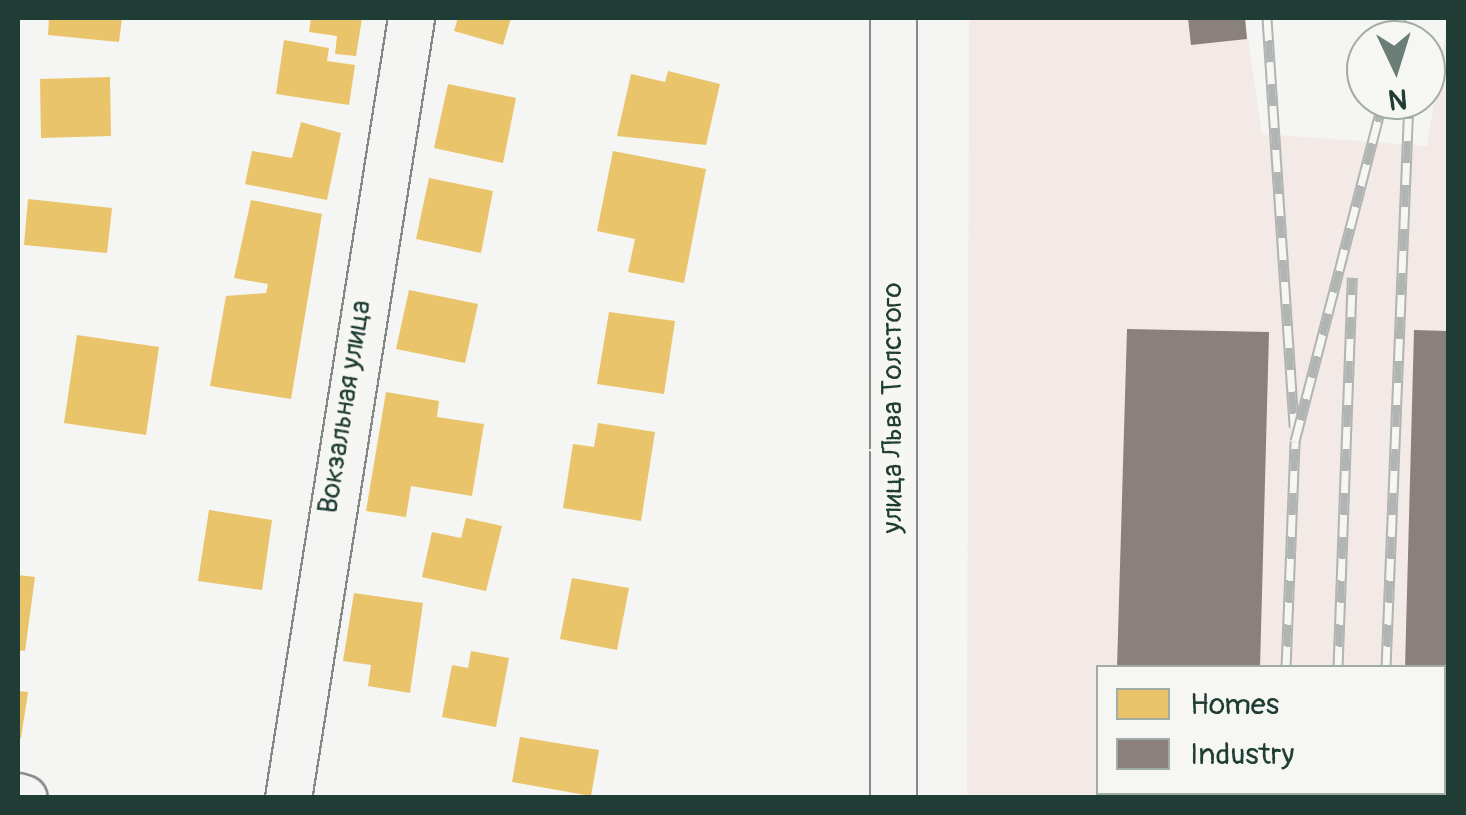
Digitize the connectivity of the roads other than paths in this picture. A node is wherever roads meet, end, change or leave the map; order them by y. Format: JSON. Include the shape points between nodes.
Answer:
{"nodes":[{"id":1,"x":411,"y":18,"type":"edge"},
{"id":2,"x":893,"y":18,"type":"edge"},
{"id":3,"x":288,"y":798,"type":"edge"},
{"id":4,"x":893,"y":798,"type":"edge"}],
"edges":[{"from":1,"to":3,"type":"street","name":"Вокзальная улица"},
{"from":2,"to":4,"type":"street","name":"улица Льва Толстого"}]}
